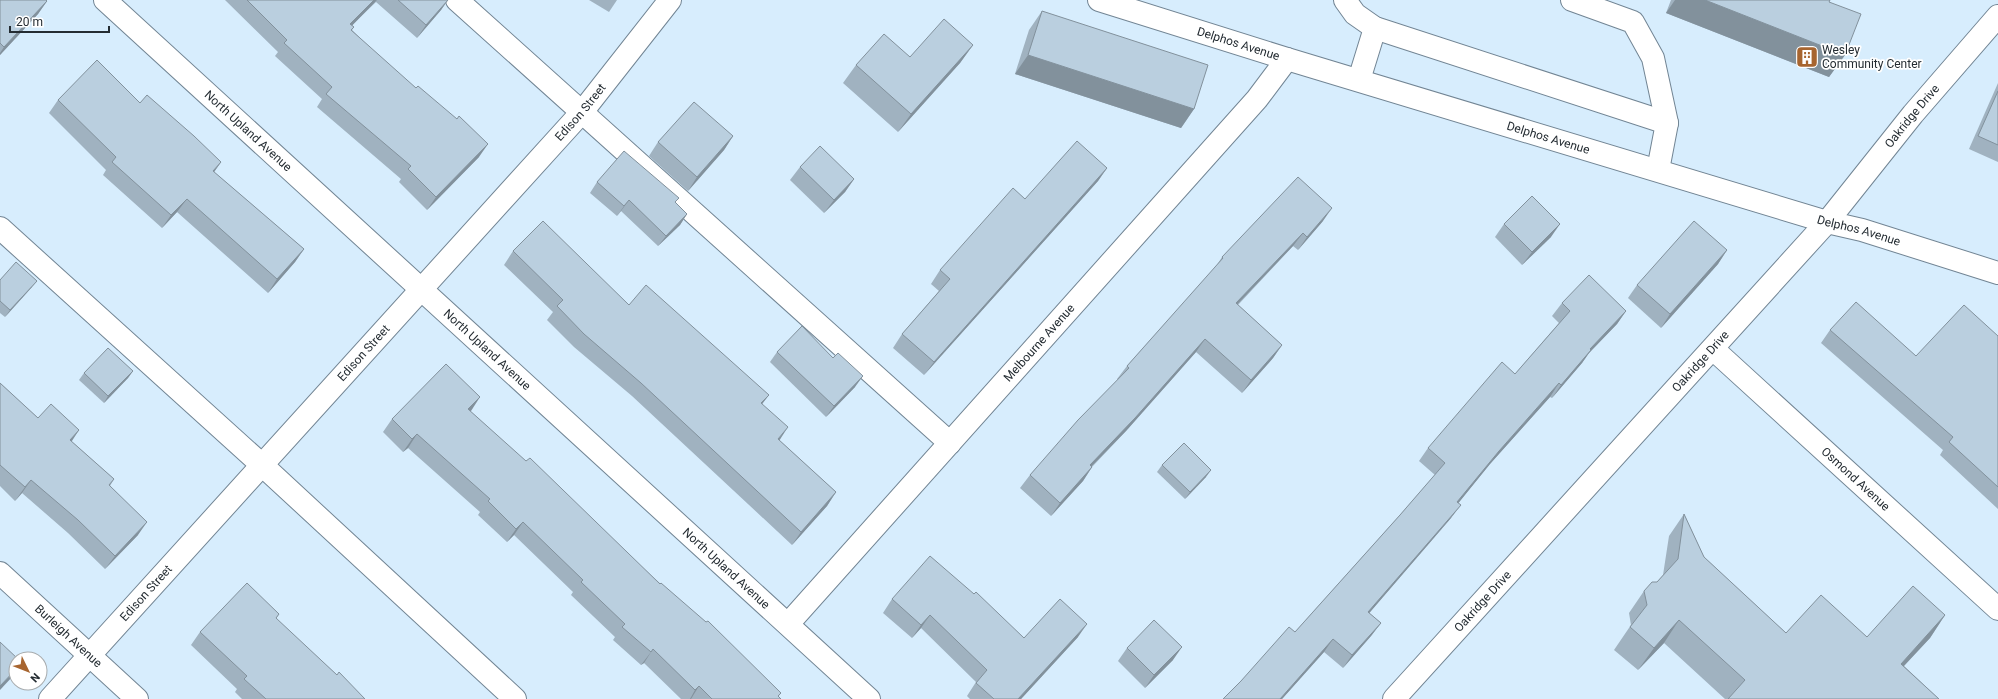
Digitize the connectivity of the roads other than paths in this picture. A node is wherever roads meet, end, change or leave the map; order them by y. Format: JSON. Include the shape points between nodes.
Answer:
{"nodes":[{"id":1,"x":104,"y":0,"type":"edge"},
{"id":2,"x":457,"y":0,"type":"edge"},
{"id":3,"x":670,"y":0,"type":"edge"},
{"id":4,"x":1099,"y":0,"type":"edge"},
{"id":5,"x":1345,"y":0,"type":"edge"},
{"id":6,"x":1572,"y":0,"type":"edge"},
{"id":7,"x":1998,"y":16,"type":"edge"},
{"id":8,"x":1375,"y":28,"type":"junction"},
{"id":9,"x":1287,"y":59,"type":"junction"},
{"id":10,"x":1359,"y":80,"type":"junction"},
{"id":11,"x":582,"y":112,"type":"junction"},
{"id":12,"x":1667,"y":123,"type":"junction"},
{"id":13,"x":1658,"y":170,"type":"junction"},
{"id":14,"x":1827,"y":222,"type":"junction"},
{"id":15,"x":0,"y":228,"type":"edge"},
{"id":16,"x":1998,"y":273,"type":"edge"},
{"id":17,"x":422,"y":289,"type":"junction"},
{"id":18,"x":1713,"y":349,"type":"junction"},
{"id":19,"x":950,"y":443,"type":"junction"},
{"id":20,"x":262,"y":465,"type":"junction"},
{"id":21,"x":0,"y":573,"type":"edge"},
{"id":22,"x":1998,"y":609,"type":"edge"},
{"id":23,"x":788,"y":624,"type":"junction"},
{"id":24,"x":90,"y":656,"type":"junction"},
{"id":25,"x":1397,"y":698,"type":"edge"},
{"id":26,"x":50,"y":699,"type":"edge"},
{"id":27,"x":137,"y":699,"type":"edge"},
{"id":28,"x":514,"y":699,"type":"edge"},
{"id":29,"x":869,"y":699,"type":"edge"}],
"edges":[{"from":1,"to":17,"type":"street","name":"North Upland Avenue"},
{"from":2,"to":11,"type":"street"},
{"from":3,"to":11,"type":"street","name":"Edison Street"},
{"from":4,"to":9,"type":"street","name":"Delphos Avenue"},
{"from":5,"to":8,"type":"street","via":[[1355,14]]},
{"from":6,"to":12,"type":"street","via":[[1633,22],[1653,58]]},
{"from":7,"to":14,"type":"street","name":"Oakridge Drive","via":[[1913,114]]},
{"from":8,"to":10,"type":"street"},
{"from":8,"to":12,"type":"street"},
{"from":9,"to":10,"type":"street","name":"Delphos Avenue"},
{"from":9,"to":19,"type":"street","name":"Melbourne Avenue","via":[[1257,99]]},
{"from":10,"to":13,"type":"street","name":"Delphos Avenue"},
{"from":11,"to":17,"type":"street","name":"Edison Street"},
{"from":11,"to":19,"type":"street"},
{"from":12,"to":13,"type":"street"},
{"from":13,"to":14,"type":"street","name":"Delphos Avenue"},
{"from":14,"to":16,"type":"street","name":"Delphos Avenue","via":[[1862,230]]},
{"from":14,"to":18,"type":"street","name":"Oakridge Drive"},
{"from":15,"to":20,"type":"street"},
{"from":17,"to":20,"type":"street","name":"Edison Street"},
{"from":17,"to":23,"type":"street","name":"North Upland Avenue"},
{"from":18,"to":22,"type":"street","name":"Osmond Avenue"},
{"from":18,"to":25,"type":"street","name":"Oakridge Drive"},
{"from":19,"to":23,"type":"street","name":"Melbourne Avenue"},
{"from":20,"to":24,"type":"street","name":"Edison Street"},
{"from":20,"to":28,"type":"street"},
{"from":21,"to":24,"type":"street","name":"Burleigh Avenue"},
{"from":23,"to":29,"type":"street","name":"North Upland Avenue"},
{"from":24,"to":26,"type":"street","name":"Edison Street"},
{"from":24,"to":27,"type":"street","name":"Burleigh Avenue"}]}
